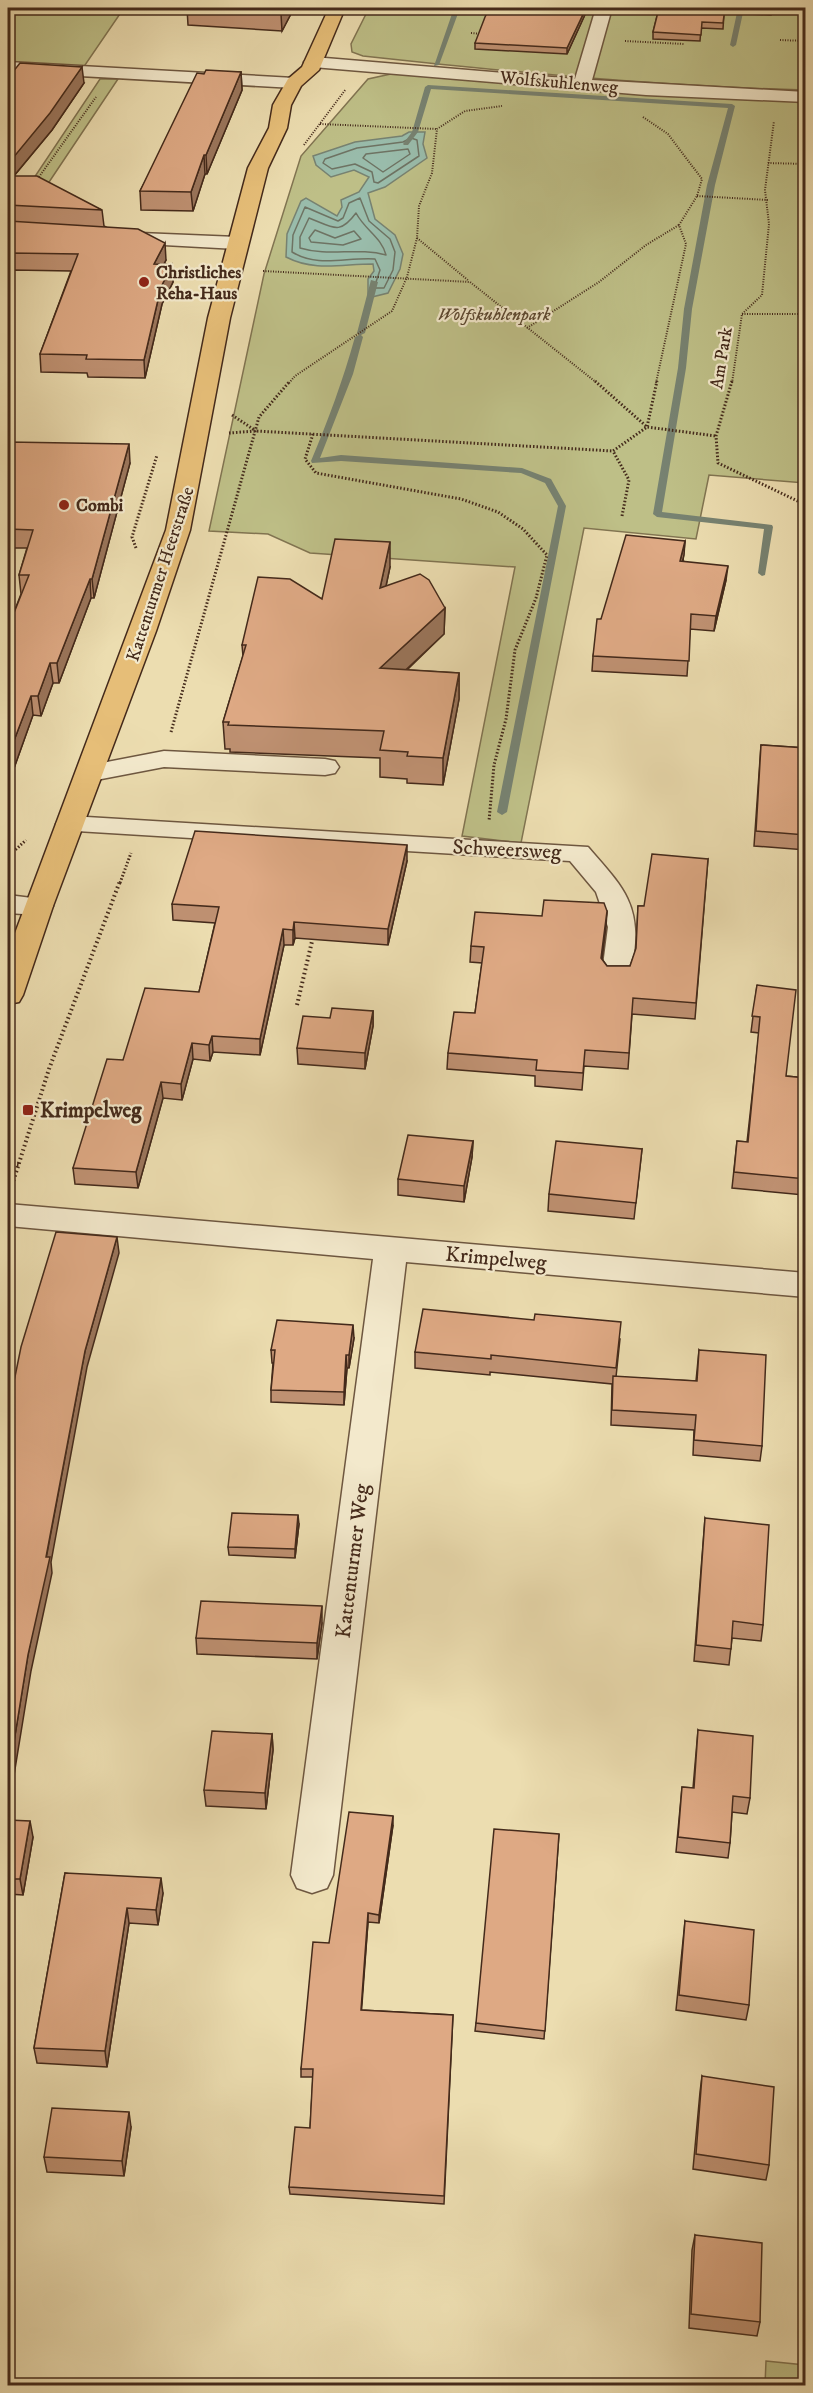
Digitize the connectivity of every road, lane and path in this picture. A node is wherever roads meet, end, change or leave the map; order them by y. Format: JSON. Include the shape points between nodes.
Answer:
{"nodes":[{"id":1,"x":337,"y":8,"type":"edge"},
{"id":2,"x":604,"y":8,"type":"edge"},
{"id":3,"x":780,"y":40,"type":"dead end"},
{"id":4,"x":806,"y":41,"type":"edge"},
{"id":5,"x":352,"y":64,"type":"junction"},
{"id":6,"x":312,"y":66,"type":"junction"},
{"id":7,"x":8,"y":67,"type":"edge"},
{"id":8,"x":112,"y":74,"type":"junction"},
{"id":9,"x":294,"y":83,"type":"junction"},
{"id":10,"x":582,"y":84,"type":"junction"},
{"id":11,"x":315,"y":89,"type":"dead end"},
{"id":12,"x":778,"y":96,"type":"junction"},
{"id":13,"x":806,"y":97,"type":"edge"},
{"id":14,"x":508,"y":105,"type":"dead end"},
{"id":15,"x":303,"y":108,"type":"dead end"},
{"id":16,"x":637,"y":113,"type":"dead end"},
{"id":17,"x":320,"y":124,"type":"junction"},
{"id":18,"x":278,"y":128,"type":"junction"},
{"id":19,"x":437,"y":129,"type":"junction"},
{"id":20,"x":302,"y":148,"type":"dead end"},
{"id":21,"x":768,"y":163,"type":"junction"},
{"id":22,"x":806,"y":164,"type":"edge"},
{"id":23,"x":33,"y":186,"type":"edge"},
{"id":24,"x":697,"y":196,"type":"junction"},
{"id":25,"x":768,"y":200,"type":"junction"},
{"id":26,"x":679,"y":225,"type":"junction"},
{"id":27,"x":97,"y":233,"type":"edge"},
{"id":28,"x":238,"y":236,"type":"junction"},
{"id":29,"x":417,"y":238,"type":"junction"},
{"id":30,"x":261,"y":264,"type":"dead end"},
{"id":31,"x":407,"y":277,"type":"junction"},
{"id":32,"x":470,"y":282,"type":"junction"},
{"id":33,"x":742,"y":314,"type":"junction"},
{"id":34,"x":806,"y":314,"type":"edge"},
{"id":35,"x":527,"y":328,"type":"junction"},
{"id":36,"x":224,"y":410,"type":"dead end"},
{"id":37,"x":647,"y":427,"type":"junction"},
{"id":38,"x":256,"y":431,"type":"junction"},
{"id":39,"x":198,"y":434,"type":"junction"},
{"id":40,"x":313,"y":434,"type":"junction"},
{"id":41,"x":716,"y":436,"type":"junction"},
{"id":42,"x":613,"y":451,"type":"junction"},
{"id":43,"x":806,"y":505,"type":"edge"},
{"id":44,"x":622,"y":516,"type":"dead end"},
{"id":45,"x":164,"y":759,"type":"junction"},
{"id":46,"x":325,"y":767,"type":"dead end"},
{"id":47,"x":91,"y":773,"type":"junction"},
{"id":48,"x":70,"y":824,"type":"junction"},
{"id":49,"x":140,"y":829,"type":"junction"},
{"id":50,"x":484,"y":848,"type":"junction"},
{"id":51,"x":8,"y":904,"type":"edge"},
{"id":52,"x":38,"y":906,"type":"junction"},
{"id":53,"x":315,"y":928,"type":"edge"},
{"id":54,"x":617,"y":973,"type":"edge"},
{"id":55,"x":8,"y":995,"type":"edge"},
{"id":56,"x":297,"y":1005,"type":"dead end"},
{"id":57,"x":8,"y":1164,"type":"edge"},
{"id":58,"x":19,"y":1165,"type":"junction"},
{"id":59,"x":9,"y":1203,"type":"edge"},
{"id":60,"x":391,"y":1248,"type":"junction"},
{"id":61,"x":806,"y":1285,"type":"edge"},
{"id":62,"x":312,"y":1875,"type":"dead end"}],
"edges":[{"from":1,"to":6,"type":"main road","name":"Kattenturmer Heerstraße"},
{"from":2,"to":10,"type":"street"},
{"from":3,"to":4,"type":"path"},
{"from":5,"to":6,"type":"street","name":"Wolfskuhlenweg"},
{"from":5,"to":10,"type":"street","name":"Wolfskuhlenweg"},
{"from":5,"to":17,"type":"path","via":[[357,71]]},
{"from":6,"to":9,"type":"main road","name":"Kattenturmer Heerstraße"},
{"from":6,"to":11,"type":"main road","via":[[318,83]]},
{"from":7,"to":8,"type":"street"},
{"from":8,"to":9,"type":"street"},
{"from":8,"to":23,"type":"path"},
{"from":9,"to":18,"type":"main road","name":"Kattenturmer Heerstraße","via":[[282,105]]},
{"from":10,"to":12,"type":"street","name":"Wolfskuhlenweg"},
{"from":12,"to":13,"type":"street","name":"Wolfskuhlenweg"},
{"from":12,"to":21,"type":"path","name":"Am Park"},
{"from":14,"to":19,"type":"path","via":[[465,111]]},
{"from":15,"to":18,"type":"main road","name":"Kattenturmer Heerstraße"},
{"from":16,"to":24,"type":"path","via":[[668,134],[702,179]]},
{"from":17,"to":19,"type":"path"},
{"from":17,"to":20,"type":"path"},
{"from":18,"to":28,"type":"main road","name":"Kattenturmer Heerstraße","via":[[258,168]]},
{"from":19,"to":29,"type":"path","via":[[432,173],[419,206]]},
{"from":21,"to":22,"type":"path"},
{"from":21,"to":25,"type":"path","name":"Am Park"},
{"from":24,"to":25,"type":"path"},
{"from":24,"to":26,"type":"path"},
{"from":25,"to":33,"type":"path","name":"Am Park","via":[[762,295]]},
{"from":26,"to":35,"type":"path"},
{"from":26,"to":37,"type":"path","via":[[686,244]]},
{"from":27,"to":28,"type":"street"},
{"from":28,"to":39,"type":"main road","name":"Kattenturmer Heerstraße"},
{"from":29,"to":31,"type":"path"},
{"from":29,"to":32,"type":"path"},
{"from":30,"to":31,"type":"path","via":[[260,271]]},
{"from":31,"to":32,"type":"path"},
{"from":31,"to":38,"type":"path","via":[[392,311],[295,375],[259,417]]},
{"from":32,"to":35,"type":"path"},
{"from":33,"to":34,"type":"path"},
{"from":33,"to":41,"type":"path","name":"Am Park","via":[[730,395]]},
{"from":35,"to":37,"type":"path"},
{"from":36,"to":38,"type":"path"},
{"from":37,"to":41,"type":"path"},
{"from":37,"to":42,"type":"path"},
{"from":38,"to":39,"type":"path"},
{"from":38,"to":40,"type":"path"},
{"from":38,"to":45,"type":"path"},
{"from":39,"to":47,"type":"main road","name":"Kattenturmer Heerstraße","via":[[178,530]]},
{"from":40,"to":42,"type":"path"},
{"from":40,"to":50,"type":"path","via":[[305,459],[316,473],[461,499],[498,512],[523,529],[547,555],[536,598],[515,650]]},
{"from":41,"to":43,"type":"path","name":"Am Park","via":[[718,463]]},
{"from":42,"to":44,"type":"path","via":[[628,480]]},
{"from":45,"to":46,"type":"street"},
{"from":45,"to":47,"type":"street"},
{"from":47,"to":48,"type":"main road","name":"Kattenturmer Heerstraße"},
{"from":48,"to":49,"type":"street","name":"Schweersweg"},
{"from":48,"to":52,"type":"main road","name":"Kattenturmer Heerstraße"},
{"from":49,"to":50,"type":"street","name":"Schweersweg"},
{"from":49,"to":58,"type":"path","via":[[49,1069]]},
{"from":50,"to":54,"type":"street","name":"Schweersweg","via":[[578,853],[610,890],[623,927]]},
{"from":51,"to":52,"type":"street"},
{"from":52,"to":55,"type":"main road","name":"Kattenturmer Heerstraße"},
{"from":53,"to":56,"type":"path"},
{"from":57,"to":58,"type":"path"},
{"from":58,"to":59,"type":"path"},
{"from":59,"to":60,"type":"street","name":"Krimpelweg"},
{"from":60,"to":61,"type":"street","name":"Krimpelweg"},
{"from":60,"to":62,"type":"street","name":"Kattenturmer Weg"}]}
